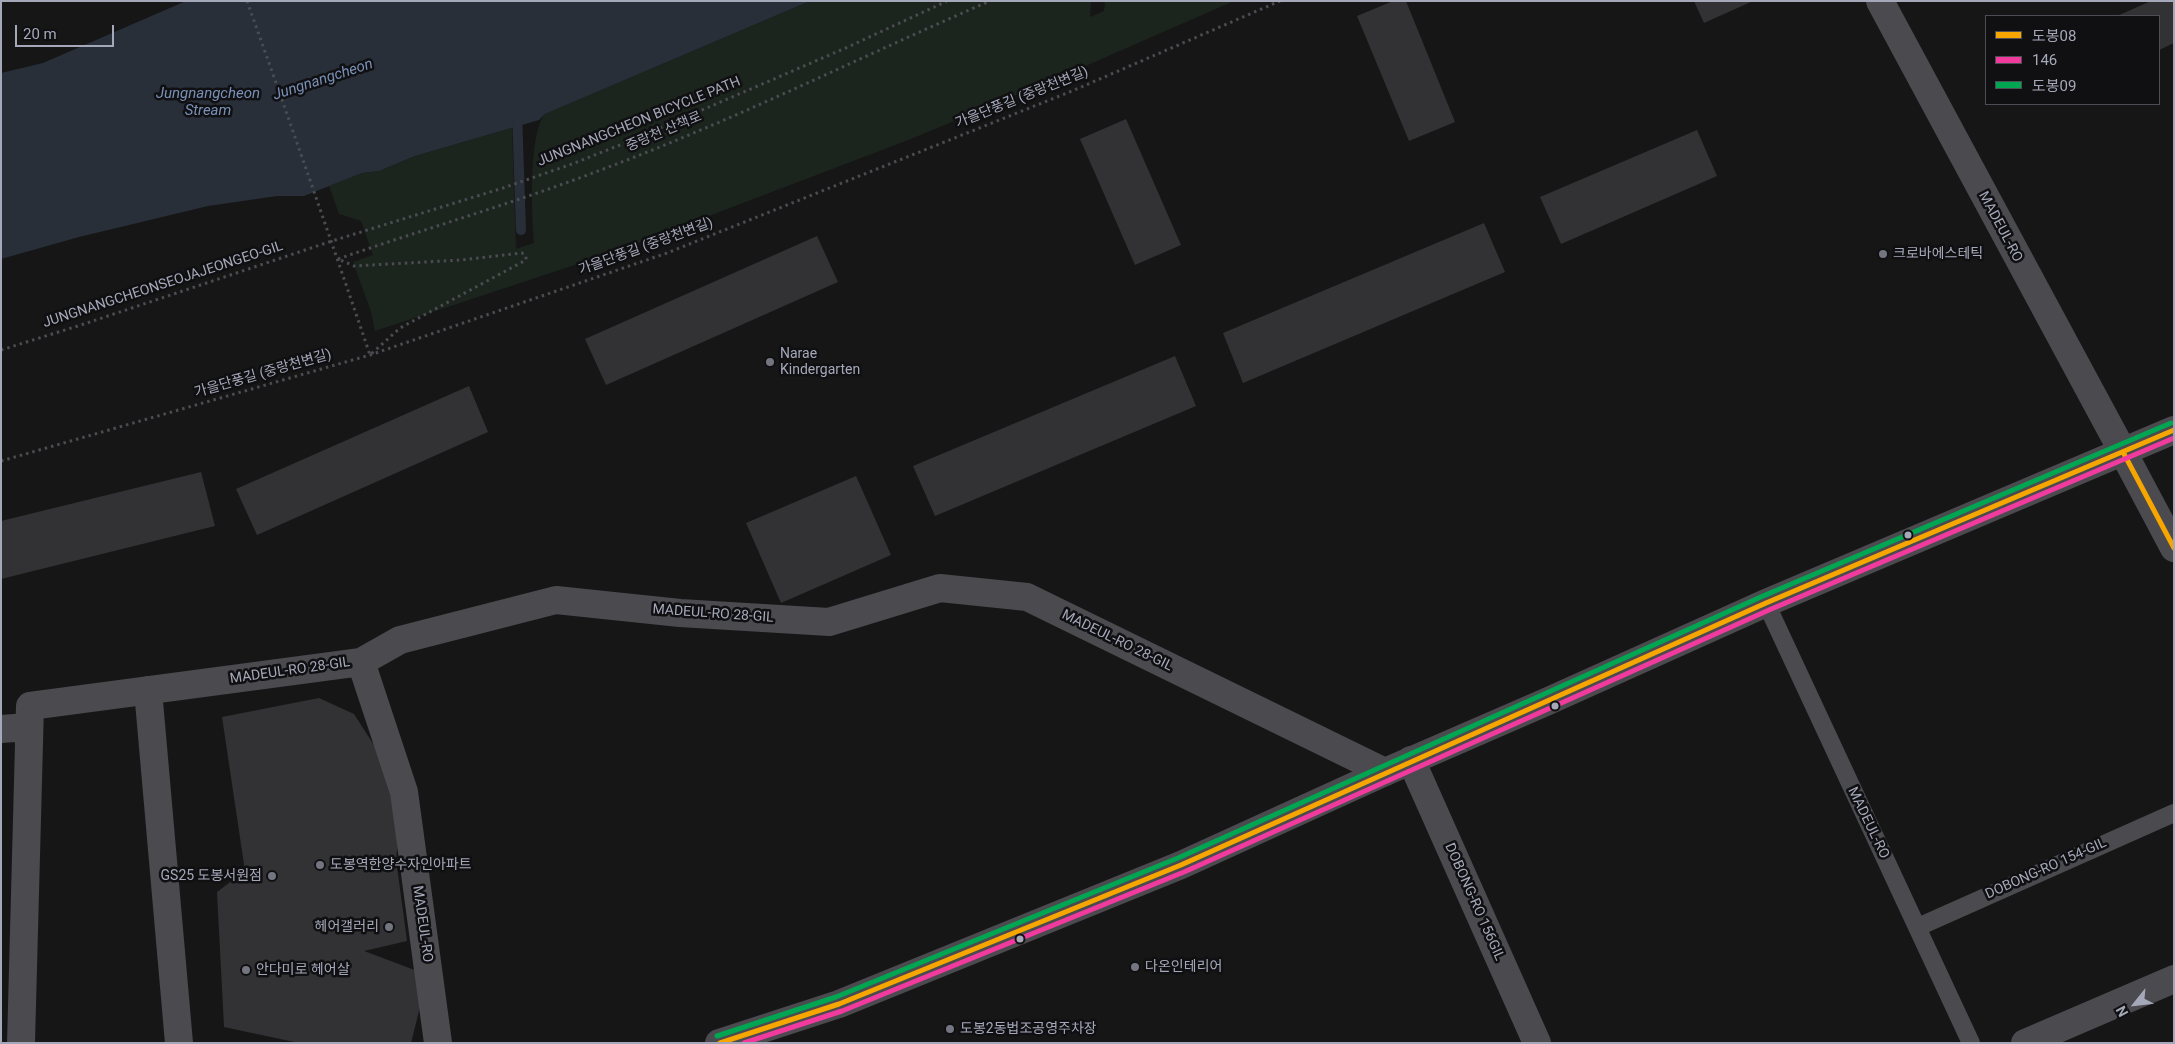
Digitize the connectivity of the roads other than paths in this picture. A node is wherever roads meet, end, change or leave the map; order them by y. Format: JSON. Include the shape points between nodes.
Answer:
{"nodes":[{"id":1,"x":1880,"y":1,"type":"edge"},
{"id":2,"x":2174,"y":430,"type":"edge"},
{"id":3,"x":2123,"y":452,"type":"junction"},
{"id":4,"x":2174,"y":548,"type":"edge"},
{"id":5,"x":1766,"y":603,"type":"junction"},
{"id":6,"x":361,"y":662,"type":"junction"},
{"id":7,"x":148,"y":690,"type":"junction"},
{"id":8,"x":28,"y":727,"type":"junction"},
{"id":9,"x":1,"y":729,"type":"edge"},
{"id":10,"x":1411,"y":760,"type":"junction"},
{"id":11,"x":1385,"y":772,"type":"junction"},
{"id":12,"x":2174,"y":813,"type":"edge"},
{"id":13,"x":1918,"y":927,"type":"junction"},
{"id":14,"x":2174,"y":979,"type":"edge"},
{"id":15,"x":21,"y":1043,"type":"edge"},
{"id":16,"x":179,"y":1043,"type":"edge"},
{"id":17,"x":438,"y":1043,"type":"edge"},
{"id":18,"x":719,"y":1043,"type":"edge"},
{"id":19,"x":1537,"y":1043,"type":"edge"},
{"id":20,"x":1971,"y":1043,"type":"edge"},
{"id":21,"x":2025,"y":1043,"type":"edge"}],
"edges":[{"from":1,"to":3,"type":"street","name":"MADEUL-RO"},
{"from":2,"to":3,"type":"street"},
{"from":3,"to":4,"type":"street"},
{"from":3,"to":5,"type":"street"},
{"from":5,"to":10,"type":"street"},
{"from":5,"to":13,"type":"lane","name":"MADEUL-RO"},
{"from":6,"to":7,"type":"street","name":"MADEUL-RO 28-GIL"},
{"from":6,"to":11,"type":"street","name":"MADEUL-RO 28-GIL","via":[[400,640],[556,600],[680,613],[829,622],[940,588],[1027,597]]},
{"from":6,"to":17,"type":"street","name":"MADEUL-RO","via":[[404,792]]},
{"from":7,"to":8,"type":"street","name":"MADEUL-RO 28-GIL","via":[[30,706]]},
{"from":7,"to":16,"type":"street"},
{"from":8,"to":9,"type":"street"},
{"from":8,"to":15,"type":"street","name":"MADEUL-RO 28-GIL"},
{"from":10,"to":11,"type":"street"},
{"from":10,"to":19,"type":"street","name":"DOBONG-RO 156GIL"},
{"from":11,"to":18,"type":"street","via":[[1181,865],[839,1004]]},
{"from":12,"to":13,"type":"lane","name":"DOBONG-RO 154-GIL"},
{"from":13,"to":20,"type":"lane","name":"MADEUL-RO"},
{"from":14,"to":21,"type":"street"}]}
